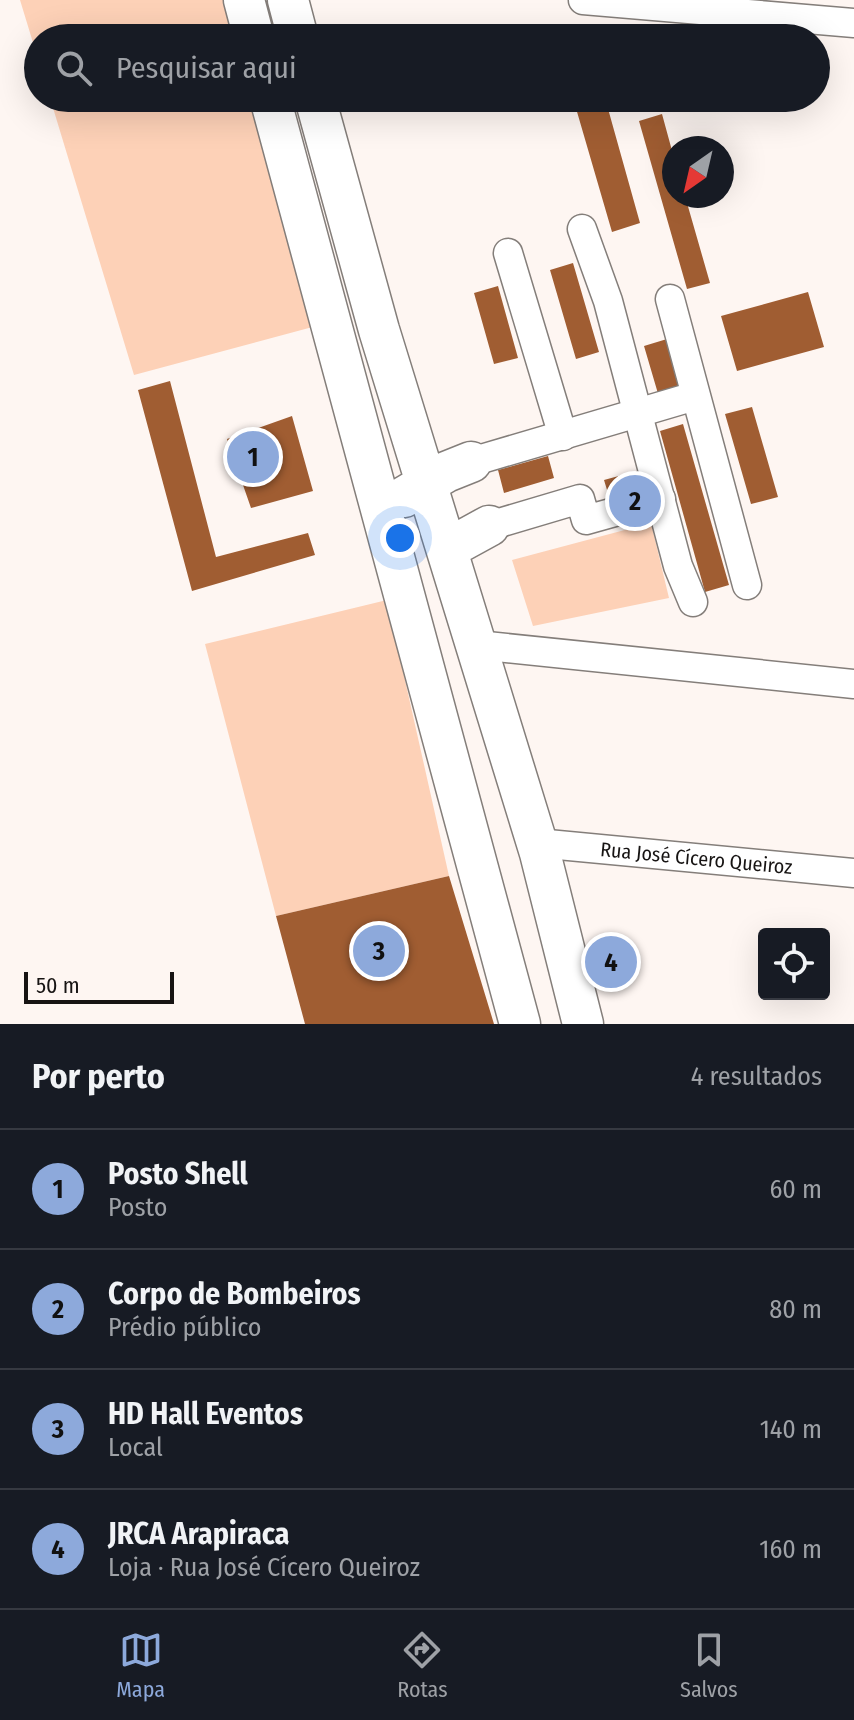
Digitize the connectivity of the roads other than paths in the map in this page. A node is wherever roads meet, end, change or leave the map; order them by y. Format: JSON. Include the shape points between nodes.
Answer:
{"nodes":[{"id":1,"x":244,"y":0,"type":"edge"},
{"id":2,"x":288,"y":0,"type":"edge"},
{"id":3,"x":583,"y":0,"type":"edge"},
{"id":4,"x":854,"y":23,"type":"edge"},
{"id":5,"x":250,"y":24,"type":"edge"},
{"id":6,"x":294,"y":24,"type":"edge"},
{"id":7,"x":274,"y":112,"type":"edge"},
{"id":8,"x":319,"y":112,"type":"edge"},
{"id":9,"x":582,"y":229,"type":"dead end"},
{"id":10,"x":508,"y":253,"type":"dead end"},
{"id":11,"x":670,"y":299,"type":"dead end"},
{"id":12,"x":695,"y":396,"type":"junction"},
{"id":13,"x":635,"y":412,"type":"junction"},
{"id":14,"x":563,"y":436,"type":"junction"},
{"id":15,"x":471,"y":462,"type":"joint"},
{"id":16,"x":426,"y":484,"type":"junction"},
{"id":17,"x":661,"y":499,"type":"junction"},
{"id":18,"x":377,"y":501,"type":"junction"},
{"id":19,"x":489,"y":526,"type":"joint"},
{"id":20,"x":447,"y":549,"type":"junction"},
{"id":21,"x":747,"y":585,"type":"dead end"},
{"id":22,"x":693,"y":602,"type":"dead end"},
{"id":23,"x":477,"y":645,"type":"junction"},
{"id":24,"x":854,"y":684,"type":"edge"},
{"id":25,"x":539,"y":848,"type":"junction"},
{"id":26,"x":475,"y":865,"type":"junction"},
{"id":27,"x":854,"y":873,"type":"edge"},
{"id":28,"x":582,"y":1022,"type":"edge"},
{"id":29,"x":520,"y":1023,"type":"edge"}],
"edges":[{"from":1,"to":5,"type":"highway"},
{"from":2,"to":6,"type":"highway"},
{"from":3,"to":4,"type":"street"},
{"from":7,"to":18,"type":"highway"},
{"from":8,"to":16,"type":"highway"},
{"from":9,"to":13,"type":"street","via":[[608,301]]},
{"from":10,"to":14,"type":"street"},
{"from":11,"to":12,"type":"street"},
{"from":12,"to":13,"type":"street"},
{"from":12,"to":21,"type":"street"},
{"from":13,"to":14,"type":"street"},
{"from":13,"to":17,"type":"street"},
{"from":14,"to":15,"type":"street"},
{"from":15,"to":16,"type":"highway"},
{"from":16,"to":18,"type":"highway","via":[[390,502]]},
{"from":16,"to":20,"type":"highway"},
{"from":17,"to":19,"type":"street","via":[[586,520],[580,499]]},
{"from":17,"to":22,"type":"street"},
{"from":18,"to":26,"type":"highway"},
{"from":19,"to":20,"type":"highway"},
{"from":20,"to":23,"type":"highway"},
{"from":23,"to":24,"type":"street"},
{"from":23,"to":25,"type":"highway"},
{"from":25,"to":26,"type":"highway","via":[[516,872],[500,875]]},
{"from":25,"to":27,"type":"street","name":"Rua José Cícero Queiroz"},
{"from":25,"to":28,"type":"highway"},
{"from":26,"to":29,"type":"highway"},
{"from":28,"to":29,"type":"highway","via":[[565,1010],[539,1004]]}]}
